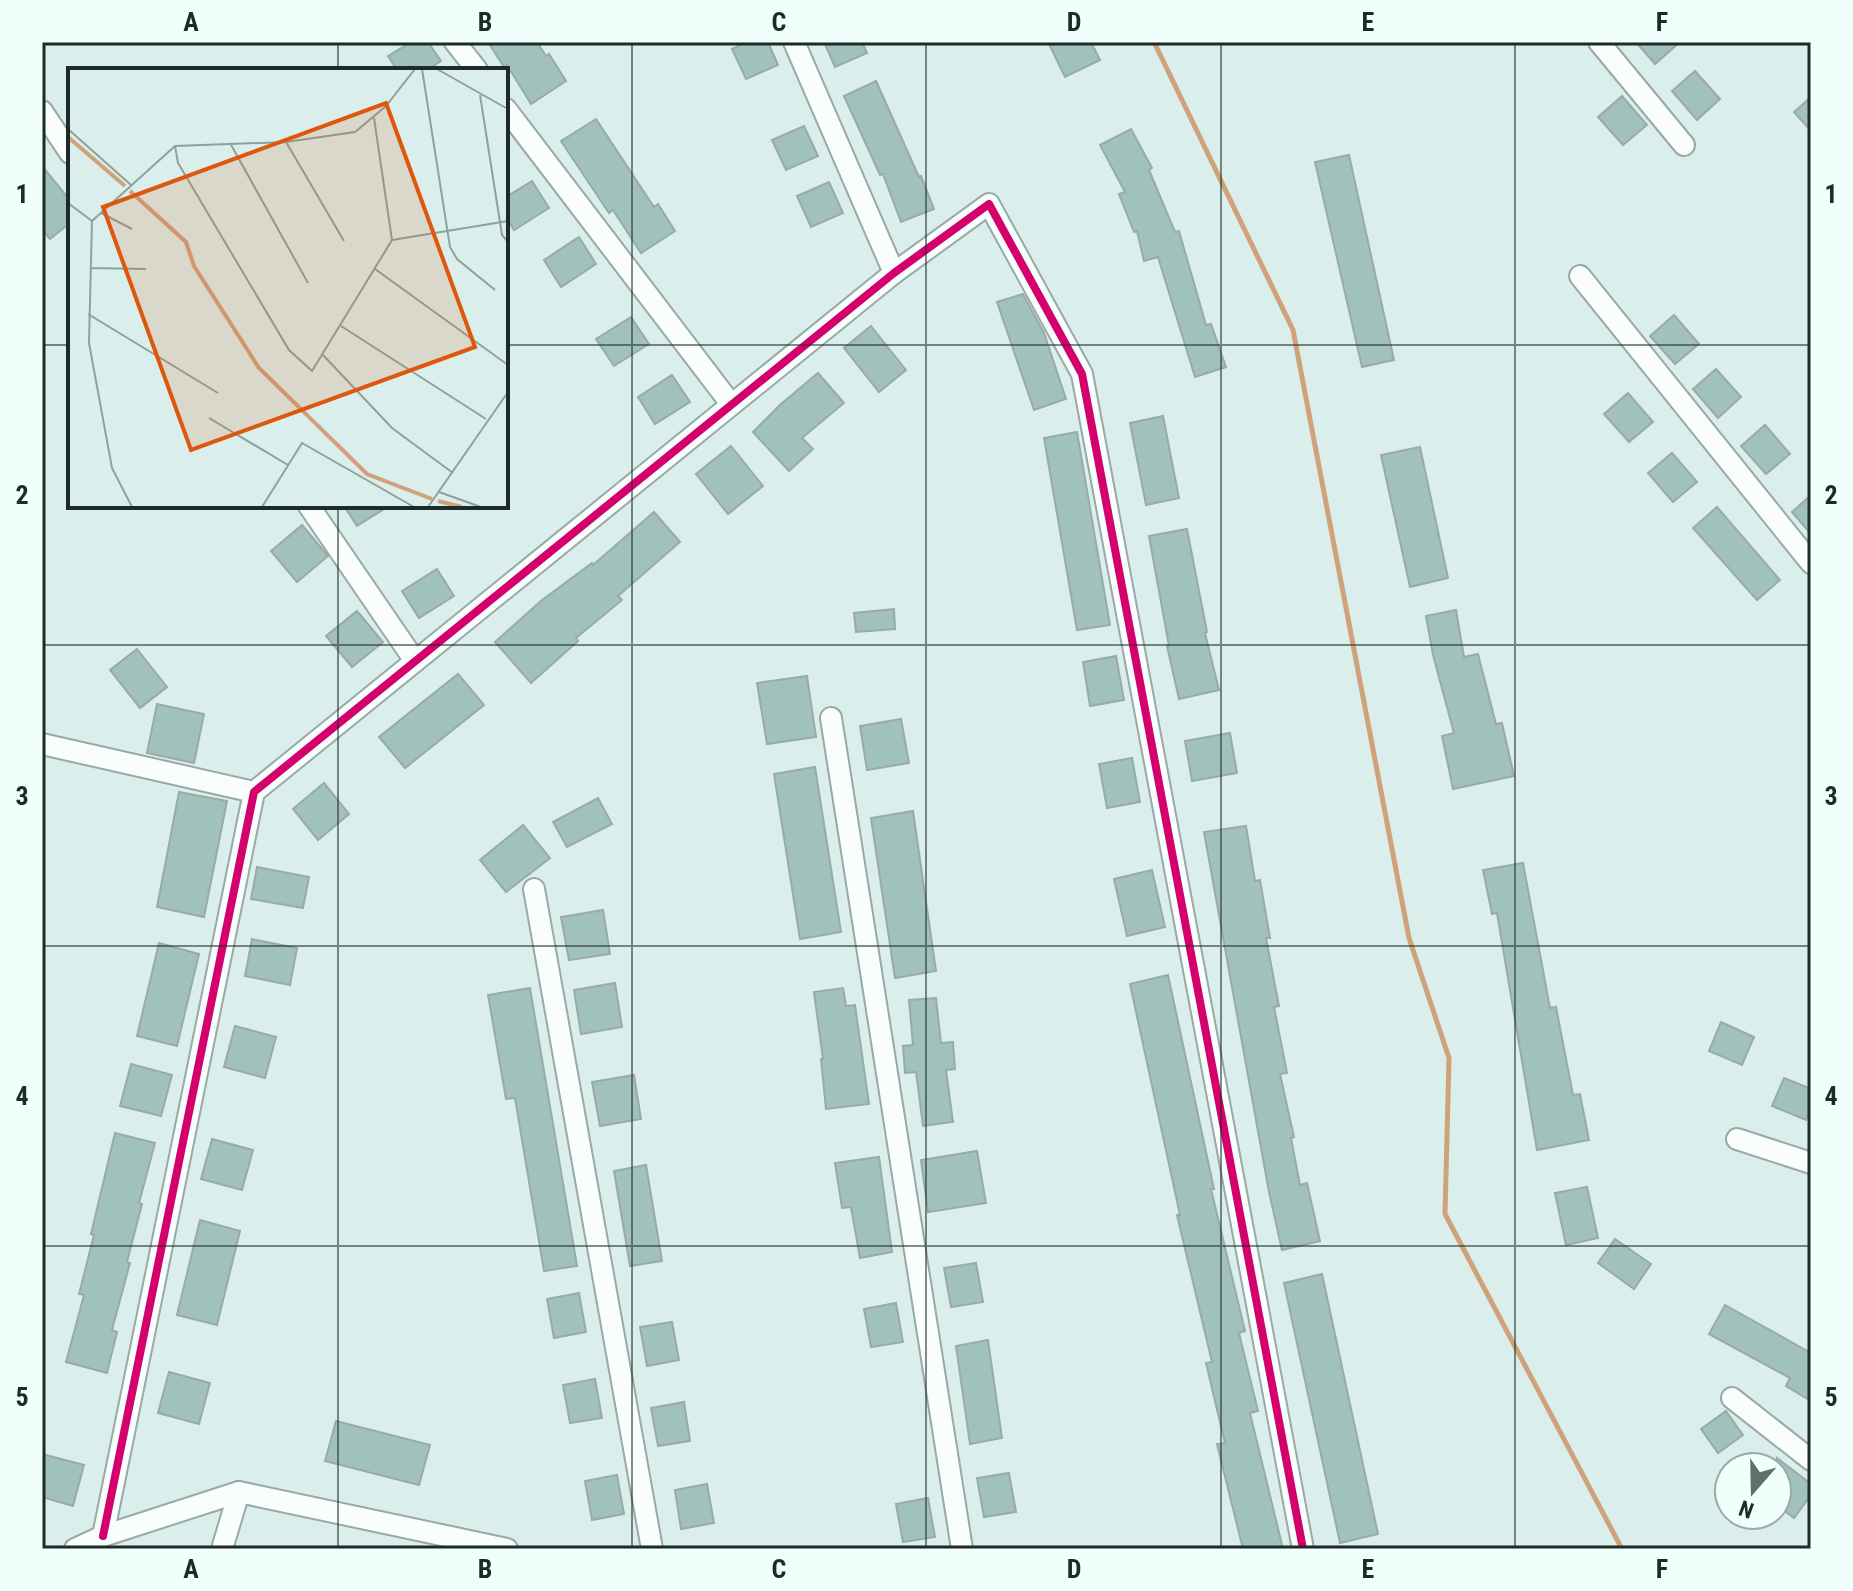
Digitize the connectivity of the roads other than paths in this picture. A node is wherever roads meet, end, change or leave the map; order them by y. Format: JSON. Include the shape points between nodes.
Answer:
{"nodes":[{"id":1,"x":455,"y":42,"type":"edge"},
{"id":2,"x":794,"y":42,"type":"edge"},
{"id":3,"x":1599,"y":42,"type":"edge"},
{"id":4,"x":475,"y":68,"type":"edge"},
{"id":5,"x":42,"y":111,"type":"edge"},
{"id":6,"x":508,"y":112,"type":"edge"},
{"id":7,"x":1684,"y":145,"type":"dead end"},
{"id":8,"x":68,"y":150,"type":"edge"},
{"id":9,"x":894,"y":273,"type":"junction"},
{"id":10,"x":1580,"y":276,"type":"dead end"},
{"id":11,"x":731,"y":404,"type":"junction"},
{"id":12,"x":310,"y":508,"type":"edge"},
{"id":13,"x":1811,"y":563,"type":"edge"},
{"id":14,"x":415,"y":661,"type":"junction"},
{"id":15,"x":831,"y":718,"type":"dead end"},
{"id":16,"x":42,"y":744,"type":"edge"},
{"id":17,"x":254,"y":792,"type":"junction"},
{"id":18,"x":534,"y":889,"type":"dead end"},
{"id":19,"x":1737,"y":1139,"type":"dead end"},
{"id":20,"x":1811,"y":1163,"type":"edge"},
{"id":21,"x":1732,"y":1398,"type":"dead end"},
{"id":22,"x":1811,"y":1460,"type":"edge"},
{"id":23,"x":239,"y":1492,"type":"junction"},
{"id":24,"x":103,"y":1536,"type":"junction"},
{"id":25,"x":75,"y":1549,"type":"edge"},
{"id":26,"x":222,"y":1549,"type":"edge"},
{"id":27,"x":507,"y":1549,"type":"edge"},
{"id":28,"x":652,"y":1549,"type":"edge"},
{"id":29,"x":962,"y":1549,"type":"edge"},
{"id":30,"x":1303,"y":1549,"type":"edge"}],
"edges":[{"from":1,"to":4,"type":"street"},
{"from":2,"to":9,"type":"street"},
{"from":3,"to":7,"type":"street"},
{"from":5,"to":8,"type":"street"},
{"from":6,"to":11,"type":"street"},
{"from":9,"to":11,"type":"street"},
{"from":9,"to":30,"type":"street","via":[[989,204],[1082,374]]},
{"from":10,"to":13,"type":"street"},
{"from":11,"to":14,"type":"street"},
{"from":12,"to":14,"type":"street"},
{"from":14,"to":17,"type":"street"},
{"from":15,"to":29,"type":"street"},
{"from":16,"to":17,"type":"street"},
{"from":17,"to":24,"type":"street"},
{"from":18,"to":28,"type":"street"},
{"from":19,"to":20,"type":"street"},
{"from":21,"to":22,"type":"street"},
{"from":23,"to":24,"type":"street"},
{"from":23,"to":26,"type":"street"},
{"from":23,"to":27,"type":"street"},
{"from":24,"to":25,"type":"street"}]}
